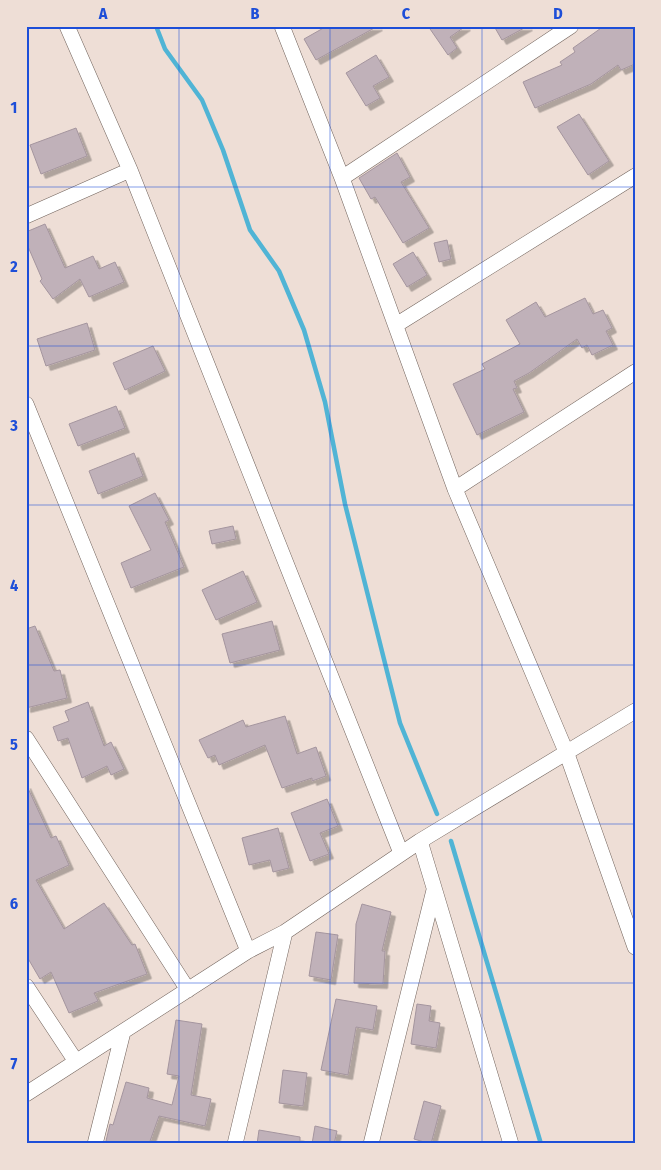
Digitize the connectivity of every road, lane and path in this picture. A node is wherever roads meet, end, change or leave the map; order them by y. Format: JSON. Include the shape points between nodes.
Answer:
{"nodes":[{"id":1,"x":66,"y":26,"type":"edge"},
{"id":2,"x":282,"y":26,"type":"edge"},
{"id":3,"x":570,"y":26,"type":"edge"},
{"id":4,"x":130,"y":170,"type":"junction"},
{"id":5,"x":635,"y":176,"type":"edge"},
{"id":6,"x":342,"y":178,"type":"junction"},
{"id":7,"x":26,"y":216,"type":"edge"},
{"id":8,"x":396,"y":325,"type":"junction"},
{"id":9,"x":635,"y":372,"type":"edge"},
{"id":10,"x":26,"y":404,"type":"edge"},
{"id":11,"x":455,"y":489,"type":"junction"},
{"id":12,"x":635,"y":712,"type":"edge"},
{"id":13,"x":26,"y":738,"type":"edge"},
{"id":14,"x":567,"y":754,"type":"junction"},
{"id":15,"x":420,"y":840,"type":"junction"},
{"id":16,"x":401,"y":853,"type":"junction"},
{"id":17,"x":434,"y":888,"type":"junction"},
{"id":18,"x":630,"y":919,"type":"edge"},
{"id":19,"x":444,"y":923,"type":"junction"},
{"id":20,"x":285,"y":932,"type":"junction"},
{"id":21,"x":422,"y":936,"type":"junction"},
{"id":22,"x":635,"y":947,"type":"edge"},
{"id":23,"x":248,"y":951,"type":"junction"},
{"id":24,"x":26,"y":986,"type":"edge"},
{"id":25,"x":188,"y":990,"type":"junction"},
{"id":26,"x":123,"y":1032,"type":"junction"},
{"id":27,"x":75,"y":1060,"type":"junction"},
{"id":28,"x":26,"y":1094,"type":"edge"},
{"id":29,"x":95,"y":1144,"type":"edge"},
{"id":30,"x":235,"y":1144,"type":"edge"},
{"id":31,"x":371,"y":1144,"type":"edge"},
{"id":32,"x":511,"y":1144,"type":"edge"}],
"edges":[{"from":1,"to":4,"type":"street"},
{"from":2,"to":6,"type":"street"},
{"from":3,"to":6,"type":"street"},
{"from":4,"to":7,"type":"street"},
{"from":4,"to":16,"type":"street"},
{"from":5,"to":8,"type":"street"},
{"from":6,"to":8,"type":"street"},
{"from":8,"to":11,"type":"street"},
{"from":9,"to":11,"type":"street"},
{"from":10,"to":23,"type":"street"},
{"from":11,"to":14,"type":"street"},
{"from":12,"to":14,"type":"street"},
{"from":13,"to":25,"type":"street"},
{"from":14,"to":15,"type":"street"},
{"from":14,"to":18,"type":"street"},
{"from":15,"to":16,"type":"street"},
{"from":15,"to":17,"type":"street"},
{"from":16,"to":20,"type":"street"},
{"from":17,"to":19,"type":"street"},
{"from":17,"to":21,"type":"street"},
{"from":18,"to":22,"type":"street"},
{"from":19,"to":21,"type":"street"},
{"from":19,"to":32,"type":"street"},
{"from":20,"to":23,"type":"street"},
{"from":20,"to":30,"type":"street"},
{"from":21,"to":31,"type":"street"},
{"from":23,"to":25,"type":"street"},
{"from":24,"to":27,"type":"street"},
{"from":25,"to":26,"type":"street"},
{"from":26,"to":27,"type":"street"},
{"from":26,"to":29,"type":"street"},
{"from":27,"to":28,"type":"street"}]}
